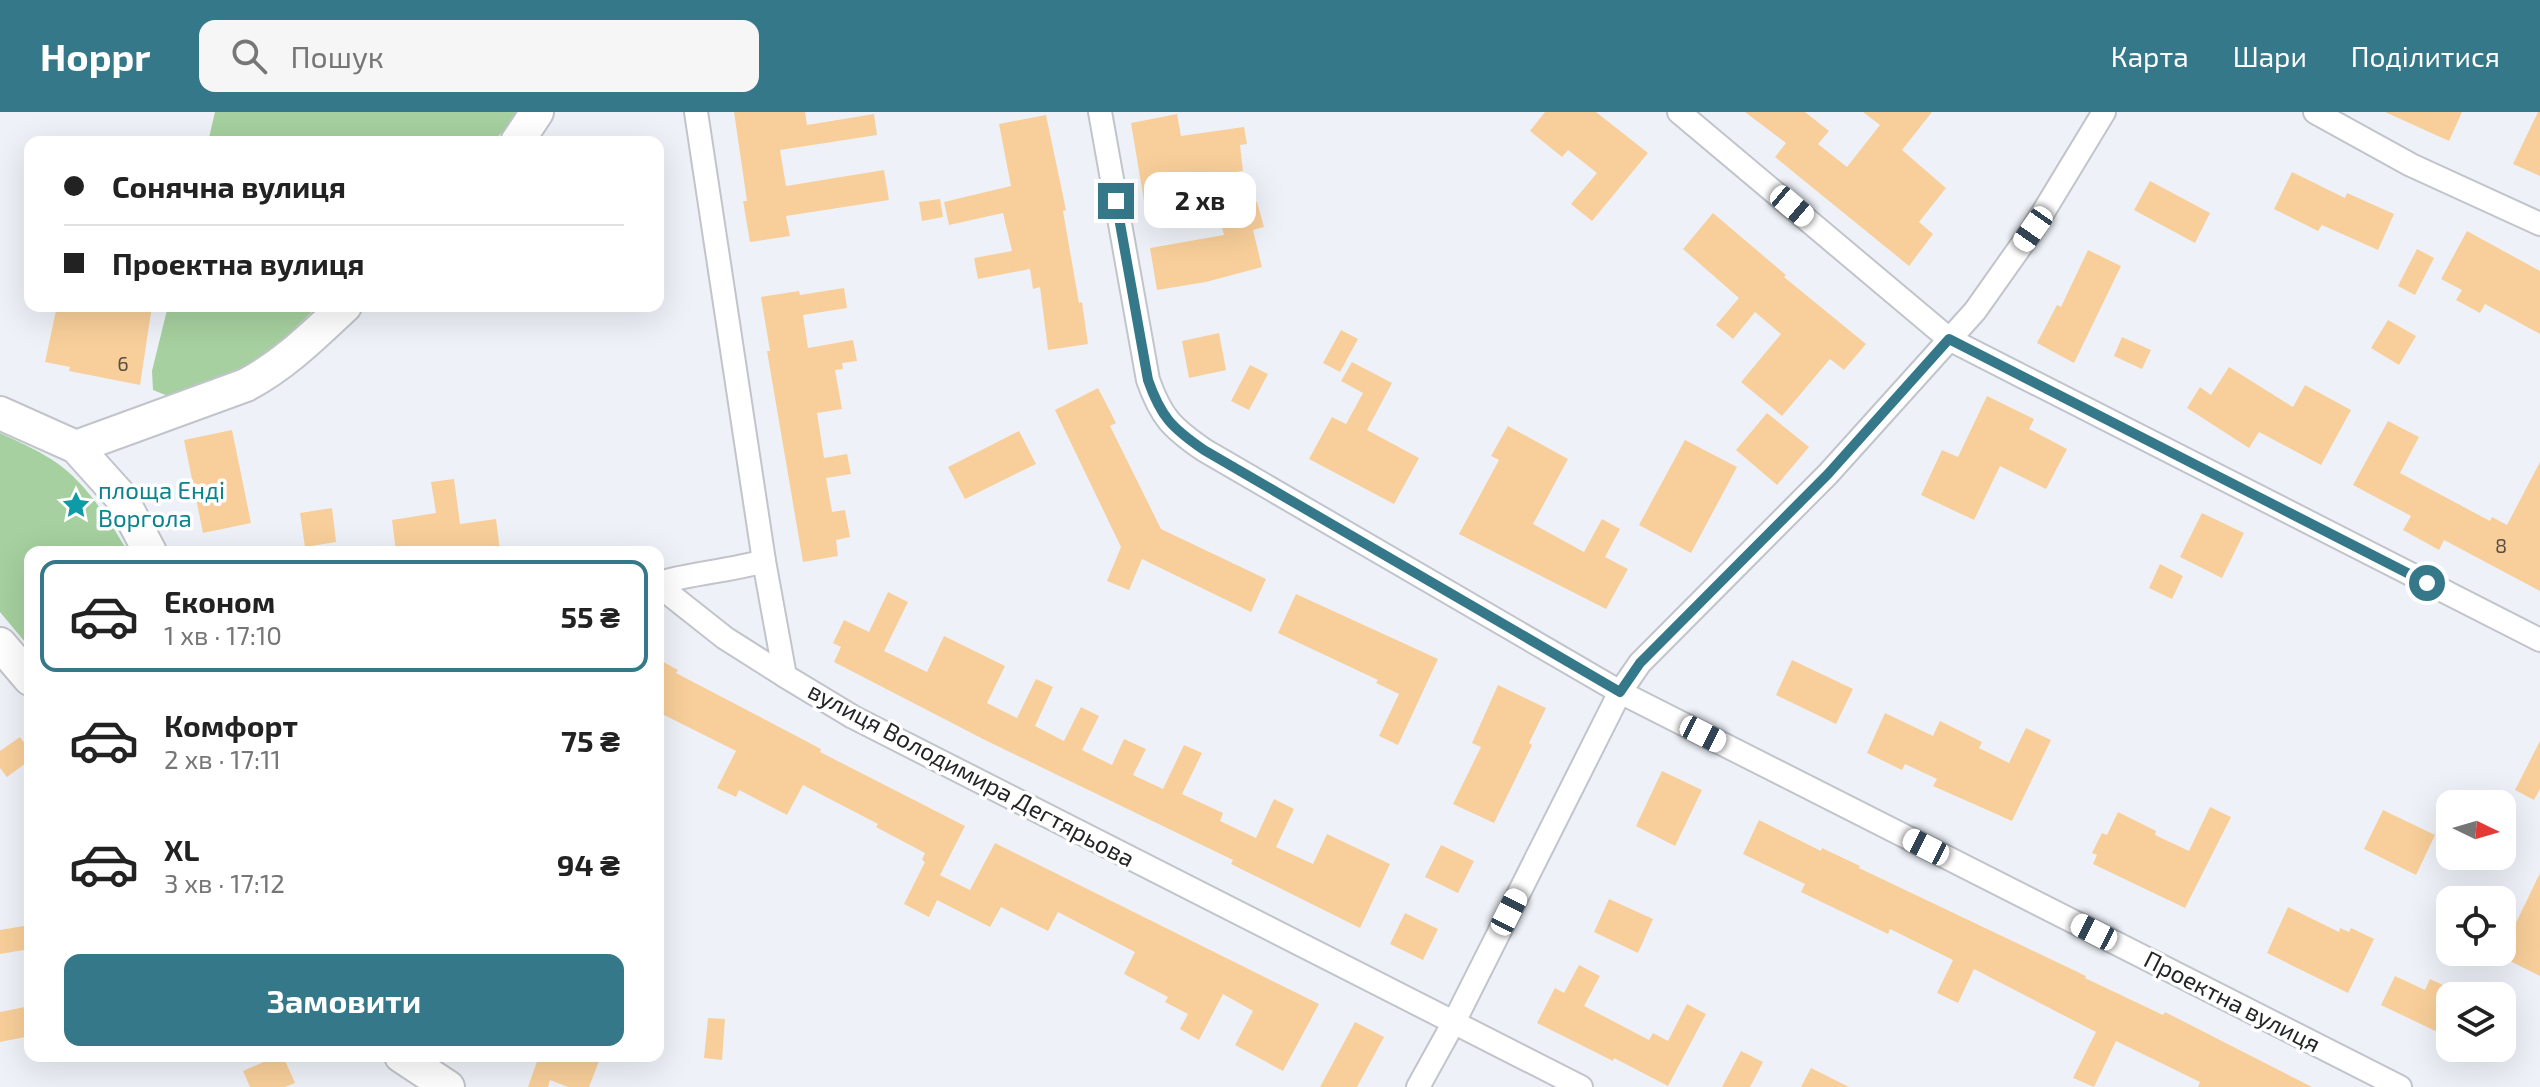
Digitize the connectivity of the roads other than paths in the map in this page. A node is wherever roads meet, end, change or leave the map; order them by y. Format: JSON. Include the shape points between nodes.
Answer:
{"nodes":[{"id":1,"x":537,"y":112,"type":"edge"},
{"id":2,"x":696,"y":112,"type":"edge"},
{"id":3,"x":1100,"y":112,"type":"edge"},
{"id":4,"x":1679,"y":112,"type":"edge"},
{"id":5,"x":2104,"y":112,"type":"edge"},
{"id":6,"x":2315,"y":112,"type":"edge"},
{"id":7,"x":521,"y":136,"type":"edge"},
{"id":8,"x":2540,"y":224,"type":"edge"},
{"id":9,"x":338,"y":312,"type":"edge"},
{"id":10,"x":1949,"y":339,"type":"junction"},
{"id":11,"x":0,"y":413,"type":"edge"},
{"id":12,"x":76,"y":447,"type":"junction"},
{"id":13,"x":147,"y":546,"type":"edge"},
{"id":14,"x":764,"y":561,"type":"junction"},
{"id":15,"x":664,"y":582,"type":"edge"},
{"id":16,"x":664,"y":589,"type":"edge"},
{"id":17,"x":2540,"y":640,"type":"edge"},
{"id":18,"x":0,"y":644,"type":"edge"},
{"id":19,"x":24,"y":672,"type":"edge"},
{"id":20,"x":785,"y":676,"type":"junction"},
{"id":21,"x":1620,"y":692,"type":"junction"},
{"id":22,"x":1454,"y":1022,"type":"junction"},
{"id":23,"x":410,"y":1062,"type":"edge"},
{"id":24,"x":448,"y":1087,"type":"edge"},
{"id":25,"x":1418,"y":1087,"type":"edge"},
{"id":26,"x":1581,"y":1087,"type":"edge"},
{"id":27,"x":2400,"y":1087,"type":"edge"}],
"edges":[{"from":1,"to":7,"type":"street"},
{"from":2,"to":14,"type":"street","name":"вулиця Володимира Дегтярьова"},
{"from":3,"to":21,"type":"street","name":"Проектна вулиця","via":[[1148,380],[1158,408],[1174,430]]},
{"from":4,"to":10,"type":"street"},
{"from":5,"to":10,"type":"street","via":[[2033,229]]},
{"from":6,"to":8,"type":"street","via":[[2411,165]]},
{"from":9,"to":12,"type":"street","via":[[264,376]]},
{"from":10,"to":17,"type":"street"},
{"from":10,"to":21,"type":"street","via":[[1828,474],[1640,663]]},
{"from":11,"to":12,"type":"street"},
{"from":12,"to":13,"type":"street","via":[[121,497]]},
{"from":14,"to":15,"type":"street"},
{"from":14,"to":20,"type":"street","name":"вулиця Володимира Дегтярьова"},
{"from":16,"to":20,"type":"street","via":[[725,638]]},
{"from":18,"to":19,"type":"street"},
{"from":20,"to":22,"type":"street","name":"вулиця Володимира Дегтярьова","via":[[866,725]]},
{"from":21,"to":22,"type":"street"},
{"from":21,"to":27,"type":"street","name":"Проектна вулиця"},
{"from":22,"to":25,"type":"street"},
{"from":22,"to":26,"type":"street","name":"вулиця Володимира Дегтярьова"},
{"from":23,"to":24,"type":"street"}]}
